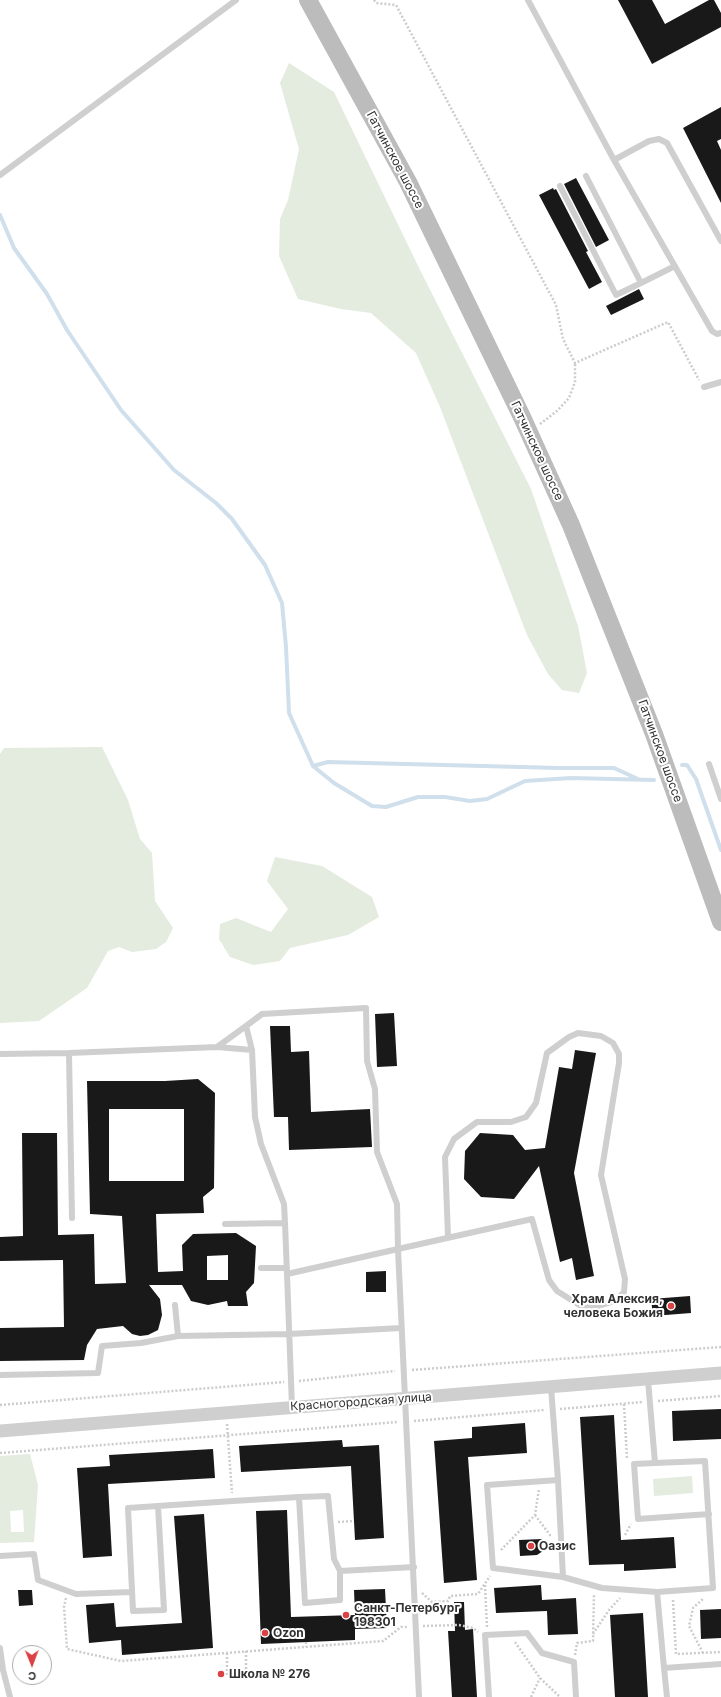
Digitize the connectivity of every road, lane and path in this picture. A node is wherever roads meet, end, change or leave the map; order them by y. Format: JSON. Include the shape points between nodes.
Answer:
{"nodes":[{"id":1,"x":236,"y":0,"type":"edge"},
{"id":2,"x":308,"y":0,"type":"edge"},
{"id":3,"x":374,"y":0,"type":"edge"},
{"id":4,"x":528,"y":0,"type":"edge"},
{"id":5,"x":614,"y":160,"type":"junction"},
{"id":6,"x":0,"y":175,"type":"edge"},
{"id":7,"x":586,"y":176,"type":"dead end"},
{"id":8,"x":560,"y":186,"type":"dead end"},
{"id":9,"x":721,"y":241,"type":"edge"},
{"id":10,"x":674,"y":266,"type":"junction"},
{"id":11,"x":641,"y":283,"type":"junction"},
{"id":12,"x":721,"y":334,"type":"edge"},
{"id":13,"x":575,"y":363,"type":"junction"},
{"id":14,"x":721,"y":382,"type":"edge"},
{"id":15,"x":704,"y":387,"type":"joint"},
{"id":16,"x":529,"y":432,"type":"junction"},
{"id":17,"x":709,"y":764,"type":"dead end"},
{"id":18,"x":721,"y":799,"type":"edge"},
{"id":19,"x":721,"y":922,"type":"edge"},
{"id":20,"x":246,"y":1026,"type":"junction"},
{"id":21,"x":217,"y":1046,"type":"junction"},
{"id":22,"x":252,"y":1050,"type":"junction"},
{"id":23,"x":68,"y":1053,"type":"junction"},
{"id":24,"x":0,"y":1054,"type":"edge"},
{"id":25,"x":72,"y":1218,"type":"dead end"},
{"id":26,"x":285,"y":1223,"type":"junction"},
{"id":27,"x":225,"y":1224,"type":"dead end"},
{"id":28,"x":448,"y":1237,"type":"junction"},
{"id":29,"x":398,"y":1249,"type":"junction"},
{"id":30,"x":261,"y":1268,"type":"dead end"},
{"id":31,"x":287,"y":1271,"type":"junction"},
{"id":32,"x":175,"y":1305,"type":"dead end"},
{"id":33,"x":401,"y":1328,"type":"junction"},
{"id":34,"x":289,"y":1334,"type":"junction"},
{"id":35,"x":178,"y":1336,"type":"junction"},
{"id":36,"x":721,"y":1347,"type":"edge"},
{"id":37,"x":404,"y":1370,"type":"junction"},
{"id":38,"x":721,"y":1373,"type":"edge"},
{"id":39,"x":0,"y":1375,"type":"edge"},
{"id":40,"x":648,"y":1380,"type":"junction"},
{"id":41,"x":291,"y":1381,"type":"junction"},
{"id":42,"x":551,"y":1387,"type":"junction"},
{"id":43,"x":721,"y":1396,"type":"edge"},
{"id":44,"x":405,"y":1398,"type":"junction"},
{"id":45,"x":650,"y":1402,"type":"junction"},
{"id":46,"x":0,"y":1405,"type":"edge"},
{"id":47,"x":292,"y":1407,"type":"junction"},
{"id":48,"x":553,"y":1409,"type":"junction"},
{"id":49,"x":227,"y":1421,"type":"dead end"},
{"id":50,"x":406,"y":1421,"type":"junction"},
{"id":51,"x":0,"y":1431,"type":"edge"},
{"id":52,"x":228,"y":1435,"type":"junction"},
{"id":53,"x":0,"y":1453,"type":"edge"},
{"id":54,"x":655,"y":1463,"type":"junction"},
{"id":55,"x":558,"y":1480,"type":"junction"},
{"id":56,"x":299,"y":1497,"type":"junction"},
{"id":57,"x":233,"y":1501,"type":"junction"},
{"id":58,"x":158,"y":1506,"type":"junction"},
{"id":59,"x":709,"y":1514,"type":"junction"},
{"id":60,"x":535,"y":1515,"type":"junction"},
{"id":61,"x":354,"y":1521,"type":"dead end"},
{"id":62,"x":331,"y":1523,"type":"junction"},
{"id":63,"x":561,"y":1536,"type":"junction"},
{"id":64,"x":492,"y":1550,"type":"junction"},
{"id":65,"x":0,"y":1556,"type":"edge"},
{"id":66,"x":414,"y":1567,"type":"junction"},
{"id":67,"x":493,"y":1568,"type":"junction"},
{"id":68,"x":340,"y":1571,"type":"junction"},
{"id":69,"x":563,"y":1577,"type":"junction"},
{"id":70,"x":485,"y":1585,"type":"junction"},
{"id":71,"x":594,"y":1585,"type":"junction"},
{"id":72,"x":713,"y":1588,"type":"junction"},
{"id":73,"x":627,"y":1590,"type":"junction"},
{"id":74,"x":415,"y":1591,"type":"junction"},
{"id":75,"x":673,"y":1591,"type":"junction"},
{"id":76,"x":132,"y":1592,"type":"junction"},
{"id":77,"x":657,"y":1592,"type":"junction"},
{"id":78,"x":66,"y":1598,"type":"dead end"},
{"id":79,"x":425,"y":1626,"type":"dead end"},
{"id":80,"x":408,"y":1627,"type":"dead end"},
{"id":81,"x":510,"y":1634,"type":"junction"},
{"id":82,"x":593,"y":1634,"type":"junction"},
{"id":83,"x":483,"y":1635,"type":"junction"},
{"id":84,"x":306,"y":1642,"type":"dead end"},
{"id":85,"x":306,"y":1647,"type":"junction"},
{"id":86,"x":0,"y":1648,"type":"edge"},
{"id":87,"x":246,"y":1652,"type":"junction"},
{"id":88,"x":721,"y":1652,"type":"edge"},
{"id":89,"x":227,"y":1653,"type":"junction"},
{"id":90,"x":703,"y":1653,"type":"junction"},
{"id":91,"x":574,"y":1662,"type":"junction"},
{"id":92,"x":721,"y":1664,"type":"edge"},
{"id":93,"x":664,"y":1668,"type":"junction"},
{"id":94,"x":1,"y":1670,"type":"edge"},
{"id":95,"x":227,"y":1676,"type":"dead end"},
{"id":96,"x":246,"y":1676,"type":"dead end"},
{"id":97,"x":540,"y":1678,"type":"junction"},
{"id":98,"x":10,"y":1697,"type":"edge"},
{"id":99,"x":419,"y":1697,"type":"edge"},
{"id":100,"x":489,"y":1697,"type":"edge"},
{"id":101,"x":531,"y":1697,"type":"edge"},
{"id":102,"x":560,"y":1697,"type":"edge"},
{"id":103,"x":576,"y":1697,"type":"edge"},
{"id":104,"x":667,"y":1697,"type":"edge"}],
"edges":[{"from":1,"to":6,"type":"lane"},
{"from":2,"to":16,"type":"main road","name":"Гатчинское шоссе","via":[[408,182]]},
{"from":3,"to":13,"type":"path","via":[[376,3],[396,5],[556,305],[563,340]]},
{"from":4,"to":5,"type":"lane"},
{"from":5,"to":9,"type":"lane","via":[[649,141],[659,139],[667,143]]},
{"from":5,"to":10,"type":"lane"},
{"from":7,"to":11,"type":"lane"},
{"from":8,"to":11,"type":"lane","via":[[616,295]]},
{"from":10,"to":11,"type":"lane"},
{"from":10,"to":12,"type":"lane","via":[[712,331]]},
{"from":13,"to":15,"type":"path","via":[[668,322]]},
{"from":13,"to":16,"type":"path","via":[[575,382],[570,398],[557,412]]},
{"from":14,"to":15,"type":"lane"},
{"from":16,"to":19,"type":"main road","name":"Гатчинское шоссе","via":[[571,526],[657,741]]},
{"from":17,"to":18,"type":"lane"},
{"from":20,"to":21,"type":"lane"},
{"from":20,"to":22,"type":"lane"},
{"from":20,"to":29,"type":"lane","via":[[262,1014],[366,1008],[367,1061],[375,1089],[377,1152],[397,1204]]},
{"from":21,"to":22,"type":"lane"},
{"from":21,"to":23,"type":"lane"},
{"from":22,"to":26,"type":"lane","via":[[255,1117],[261,1144],[284,1204]]},
{"from":23,"to":24,"type":"lane"},
{"from":23,"to":25,"type":"lane"},
{"from":26,"to":27,"type":"lane"},
{"from":26,"to":31,"type":"lane"},
{"from":28,"to":28,"type":"lane","via":[[445,1157],[454,1139],[477,1122],[511,1122],[526,1117],[536,1103],[547,1053],[569,1037],[578,1033],[601,1036],[613,1043],[619,1054],[619,1063],[601,1175],[625,1279],[624,1292],[614,1301],[595,1307],[581,1306],[557,1291],[549,1280],[532,1219]]},
{"from":28,"to":29,"type":"lane"},
{"from":29,"to":31,"type":"lane"},
{"from":29,"to":33,"type":"lane"},
{"from":30,"to":31,"type":"lane"},
{"from":31,"to":34,"type":"lane"},
{"from":32,"to":35,"type":"lane"},
{"from":33,"to":34,"type":"lane"},
{"from":33,"to":37,"type":"lane"},
{"from":34,"to":35,"type":"lane"},
{"from":34,"to":41,"type":"lane"},
{"from":35,"to":39,"type":"lane","via":[[141,1343],[102,1346],[98,1373]]},
{"from":36,"to":37,"type":"path"},
{"from":37,"to":41,"type":"path"},
{"from":37,"to":44,"type":"lane"},
{"from":38,"to":40,"type":"street","name":"Красногородская улица"},
{"from":40,"to":42,"type":"street","name":"Красногородская улица"},
{"from":40,"to":45,"type":"lane"},
{"from":41,"to":46,"type":"path"},
{"from":41,"to":47,"type":"lane"},
{"from":42,"to":44,"type":"street","name":"Красногородская улица"},
{"from":42,"to":48,"type":"lane"},
{"from":43,"to":45,"type":"path"},
{"from":44,"to":47,"type":"street","name":"Красногородская улица"},
{"from":44,"to":50,"type":"lane"},
{"from":45,"to":48,"type":"path"},
{"from":45,"to":54,"type":"lane"},
{"from":47,"to":51,"type":"street","name":"Красногородская улица"},
{"from":48,"to":50,"type":"path"},
{"from":48,"to":55,"type":"lane"},
{"from":49,"to":52,"type":"path"},
{"from":50,"to":52,"type":"path"},
{"from":50,"to":66,"type":"lane"},
{"from":52,"to":53,"type":"path"},
{"from":52,"to":57,"type":"path"},
{"from":54,"to":59,"type":"lane","via":[[705,1461]]},
{"from":54,"to":59,"type":"lane","via":[[634,1464],[638,1519]]},
{"from":55,"to":60,"type":"path","via":[[539,1490]]},
{"from":55,"to":63,"type":"lane"},
{"from":55,"to":64,"type":"lane","via":[[488,1485]]},
{"from":56,"to":57,"type":"lane"},
{"from":56,"to":62,"type":"lane","via":[[328,1496]]},
{"from":56,"to":68,"type":"lane","via":[[305,1603],[340,1600]]},
{"from":57,"to":58,"type":"lane"},
{"from":58,"to":76,"type":"lane","via":[[128,1508]]},
{"from":58,"to":76,"type":"lane","via":[[164,1610],[133,1612]]},
{"from":59,"to":72,"type":"lane"},
{"from":60,"to":63,"type":"path","via":[[550,1535]]},
{"from":60,"to":64,"type":"path","via":[[500,1550]]},
{"from":61,"to":62,"type":"path"},
{"from":62,"to":68,"type":"lane","via":[[334,1559]]},
{"from":63,"to":69,"type":"lane"},
{"from":64,"to":67,"type":"lane"},
{"from":65,"to":76,"type":"lane","via":[[34,1554],[38,1580],[76,1594]]},
{"from":66,"to":68,"type":"lane"},
{"from":66,"to":74,"type":"lane"},
{"from":67,"to":69,"type":"lane"},
{"from":67,"to":70,"type":"path"},
{"from":69,"to":71,"type":"lane"},
{"from":70,"to":74,"type":"path","via":[[478,1594],[450,1596],[448,1601],[432,1602],[422,1593]]},
{"from":70,"to":83,"type":"path","via":[[487,1628]]},
{"from":71,"to":73,"type":"lane"},
{"from":71,"to":82,"type":"path"},
{"from":72,"to":75,"type":"lane"},
{"from":72,"to":90,"type":"path","via":[[693,1608],[689,1626]]},
{"from":73,"to":77,"type":"lane"},
{"from":73,"to":82,"type":"path","via":[[609,1610]]},
{"from":74,"to":99,"type":"lane"},
{"from":75,"to":77,"type":"lane"},
{"from":75,"to":90,"type":"path","via":[[676,1654]]},
{"from":77,"to":93,"type":"lane"},
{"from":78,"to":89,"type":"path","via":[[64,1607],[67,1649],[121,1661]]},
{"from":79,"to":83,"type":"path","via":[[459,1625],[473,1628]]},
{"from":80,"to":85,"type":"path","via":[[401,1627],[383,1641]]},
{"from":81,"to":83,"type":"lane"},
{"from":81,"to":91,"type":"lane","via":[[527,1633],[542,1653]]},
{"from":81,"to":97,"type":"path"},
{"from":82,"to":91,"type":"path","via":[[592,1641],[577,1643]]},
{"from":83,"to":100,"type":"lane"},
{"from":84,"to":85,"type":"path"},
{"from":85,"to":87,"type":"path"},
{"from":86,"to":94,"type":"lane"},
{"from":87,"to":89,"type":"path"},
{"from":87,"to":96,"type":"path"},
{"from":88,"to":90,"type":"path"},
{"from":89,"to":95,"type":"path"},
{"from":91,"to":103,"type":"lane"},
{"from":92,"to":93,"type":"lane"},
{"from":93,"to":104,"type":"lane"},
{"from":94,"to":98,"type":"lane"},
{"from":97,"to":101,"type":"path"},
{"from":97,"to":102,"type":"path"}]}
